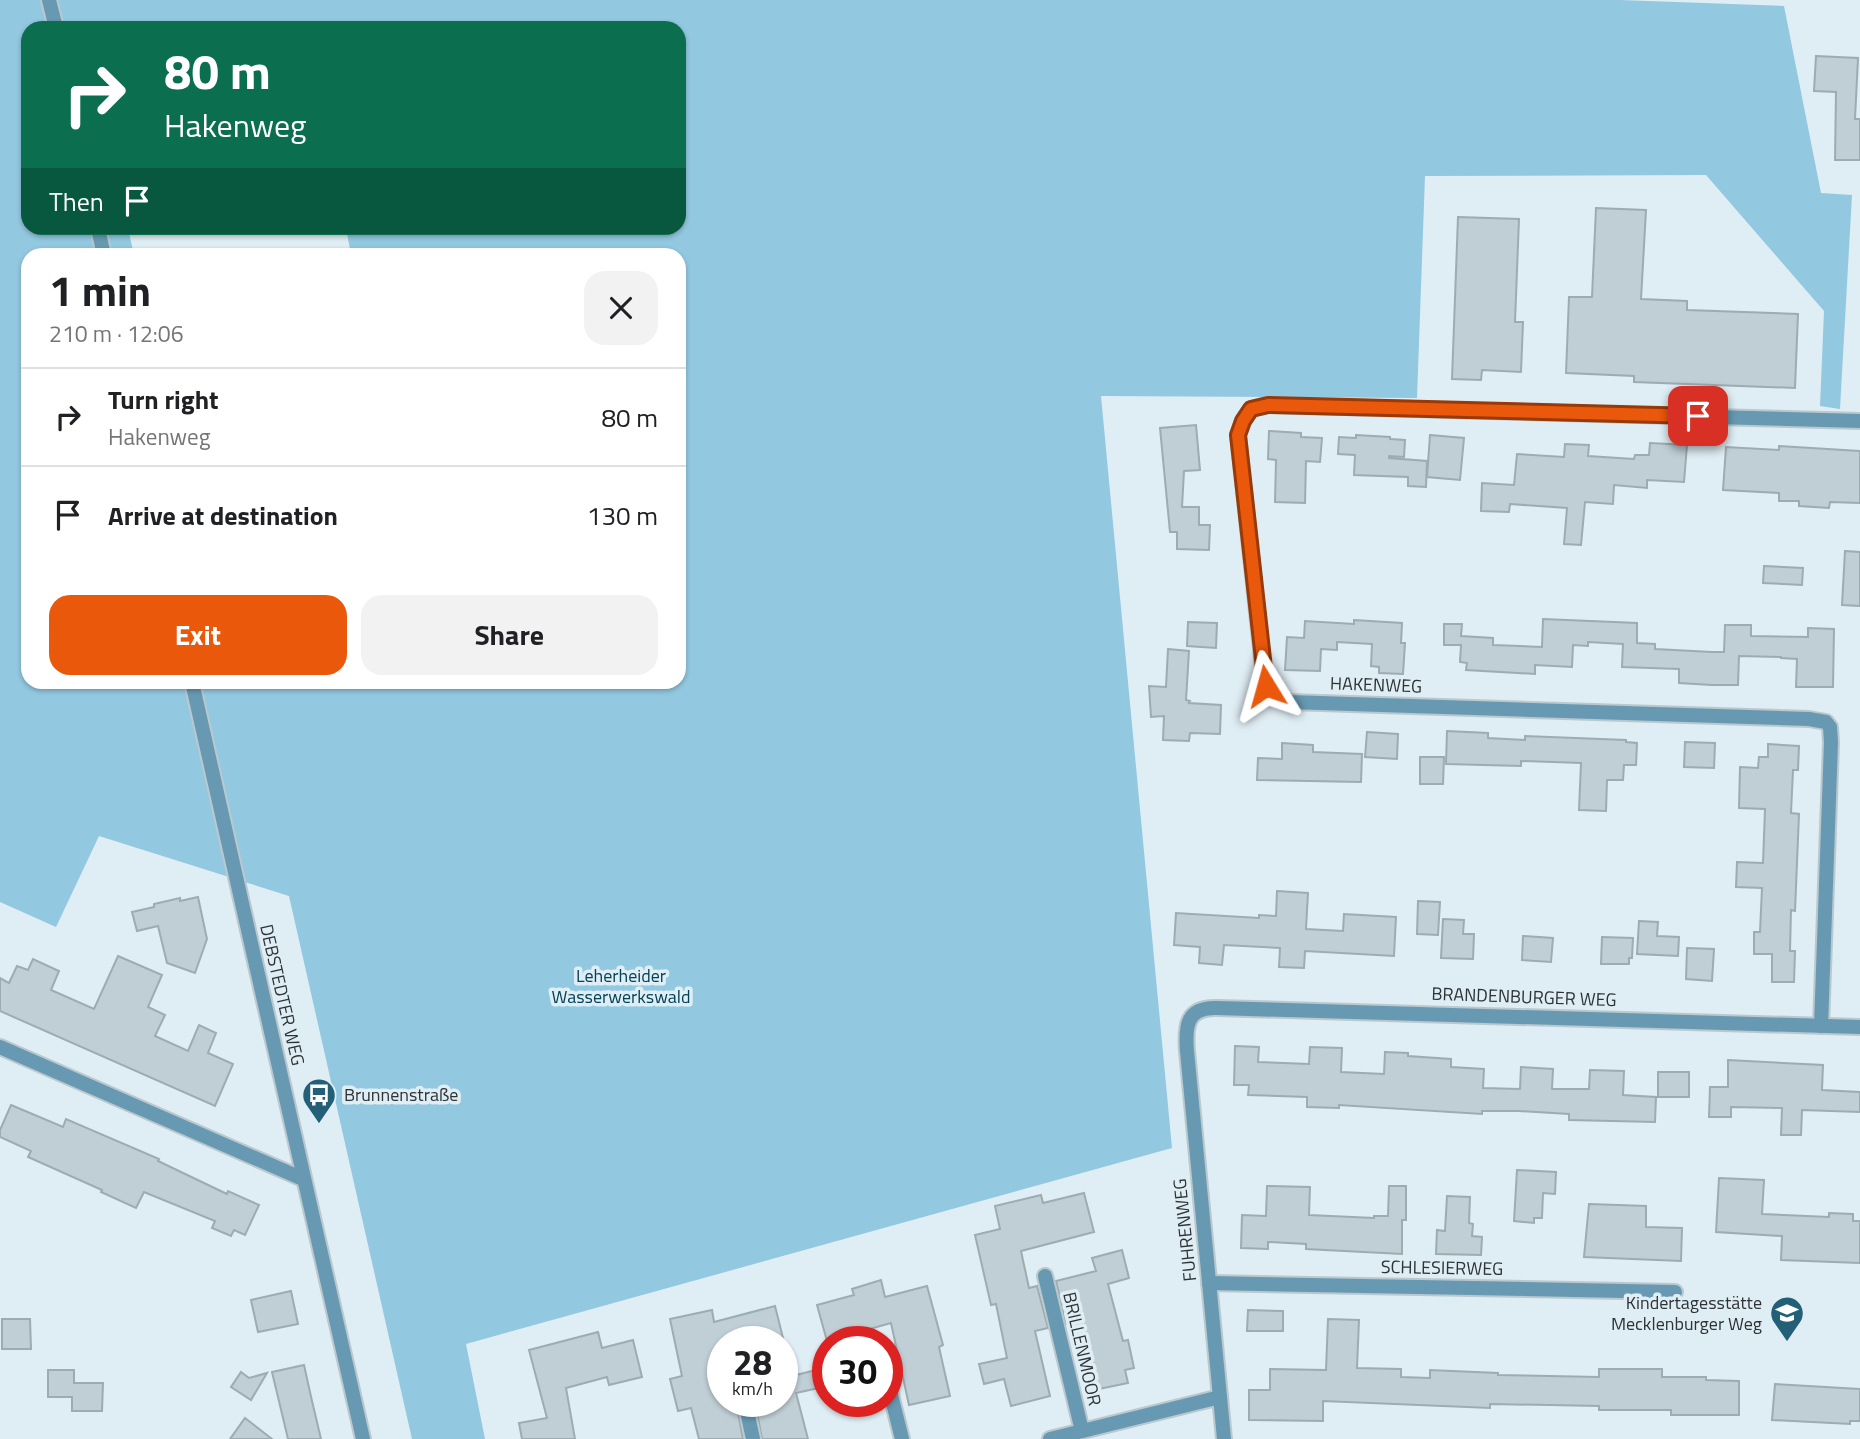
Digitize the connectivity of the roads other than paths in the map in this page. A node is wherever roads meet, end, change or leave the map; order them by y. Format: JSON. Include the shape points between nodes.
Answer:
{"nodes":[{"id":1,"x":49,"y":0,"type":"edge"},
{"id":2,"x":54,"y":21,"type":"edge"},
{"id":3,"x":1860,"y":421,"type":"edge"},
{"id":4,"x":194,"y":689,"type":"edge"},
{"id":5,"x":1190,"y":1018,"type":"joint"},
{"id":6,"x":1821,"y":1026,"type":"junction"},
{"id":7,"x":1860,"y":1027,"type":"edge"},
{"id":8,"x":0,"y":1047,"type":"edge"},
{"id":9,"x":303,"y":1179,"type":"junction"},
{"id":10,"x":1045,"y":1276,"type":"dead end"},
{"id":11,"x":1209,"y":1283,"type":"junction"},
{"id":12,"x":1675,"y":1292,"type":"dead end"},
{"id":13,"x":1220,"y":1397,"type":"junction"},
{"id":14,"x":748,"y":1417,"type":"edge"},
{"id":15,"x":896,"y":1417,"type":"edge"},
{"id":16,"x":1082,"y":1431,"type":"junction"},
{"id":17,"x":363,"y":1439,"type":"edge"},
{"id":18,"x":753,"y":1439,"type":"edge"},
{"id":19,"x":902,"y":1439,"type":"edge"},
{"id":20,"x":1050,"y":1439,"type":"edge"},
{"id":21,"x":1224,"y":1439,"type":"edge"}],
"edges":[{"from":1,"to":2,"type":"street"},
{"from":3,"to":6,"type":"street","name":"HAKENWEG","via":[[1268,405],[1251,409],[1238,435],[1264,677],[1273,698],[1826,722],[1832,742]]},
{"from":4,"to":9,"type":"street","name":"DEBSTEDTER WEG"},
{"from":5,"to":6,"type":"street","name":"BRANDENBURGER WEG","via":[[1204,1007]]},
{"from":5,"to":11,"type":"street","name":"FUHRENWEG","via":[[1186,1038]]},
{"from":6,"to":7,"type":"street","name":"BRANDENBURGER WEG"},
{"from":8,"to":9,"type":"street"},
{"from":9,"to":17,"type":"street","name":"DEBSTEDTER WEG"},
{"from":10,"to":16,"type":"street","name":"BRILLENMOOR"},
{"from":11,"to":12,"type":"street","name":"SCHLESIERWEG"},
{"from":11,"to":13,"type":"street","name":"FUHRENWEG"},
{"from":13,"to":16,"type":"street","name":"BRILLENMOOR"},
{"from":13,"to":21,"type":"street","name":"FUHRENWEG"},
{"from":14,"to":18,"type":"street"},
{"from":15,"to":19,"type":"street"},
{"from":16,"to":20,"type":"street","name":"BRILLENMOOR"}]}
